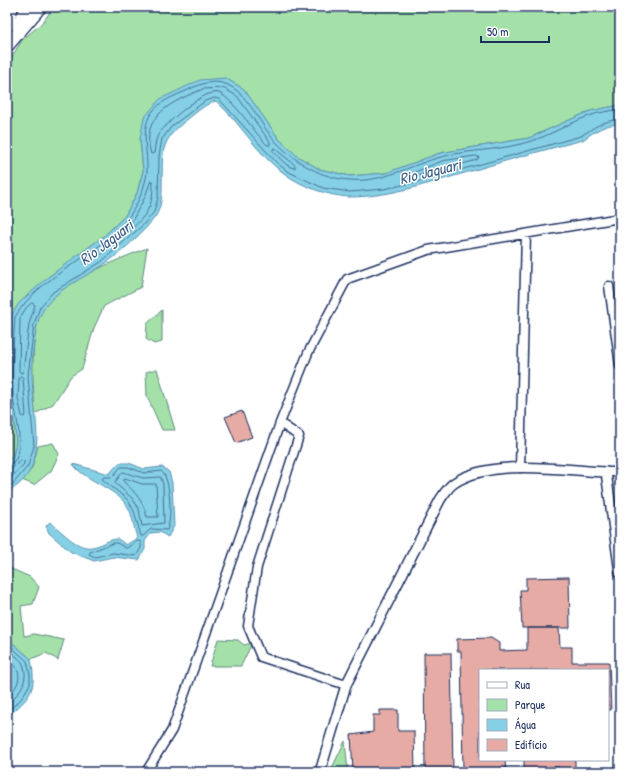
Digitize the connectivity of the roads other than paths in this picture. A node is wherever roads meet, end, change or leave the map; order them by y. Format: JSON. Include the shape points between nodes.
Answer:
{"nodes":[{"id":1,"x":12,"y":7,"type":"edge"},
{"id":2,"x":19,"y":7,"type":"edge"},
{"id":3,"x":28,"y":7,"type":"edge"},
{"id":4,"x":40,"y":7,"type":"edge"},
{"id":5,"x":7,"y":23,"type":"edge"},
{"id":6,"x":7,"y":30,"type":"edge"},
{"id":7,"x":7,"y":45,"type":"edge"},
{"id":8,"x":620,"y":218,"type":"edge"},
{"id":9,"x":526,"y":234,"type":"junction"},
{"id":10,"x":609,"y":286,"type":"dead end"},
{"id":11,"x":620,"y":366,"type":"edge"},
{"id":12,"x":280,"y":423,"type":"junction"},
{"id":13,"x":520,"y":468,"type":"junction"},
{"id":14,"x":606,"y":472,"type":"junction"},
{"id":15,"x":620,"y":472,"type":"edge"},
{"id":16,"x":620,"y":572,"type":"edge"},
{"id":17,"x":346,"y":685,"type":"junction"},
{"id":18,"x":146,"y":772,"type":"edge"},
{"id":19,"x":320,"y":772,"type":"edge"}],
"edges":[{"from":1,"to":5,"type":"main road"},
{"from":2,"to":6,"type":"main road"},
{"from":3,"to":7,"type":"main road"},
{"from":4,"to":7,"type":"main road"},
{"from":8,"to":9,"type":"street"},
{"from":9,"to":12,"type":"street","via":[[428,250],[347,279],[308,353]]},
{"from":9,"to":13,"type":"street"},
{"from":10,"to":11,"type":"street"},
{"from":12,"to":17,"type":"street","via":[[299,436],[257,567],[248,626],[261,657]]},
{"from":12,"to":18,"type":"street","via":[[172,730]]},
{"from":13,"to":14,"type":"street"},
{"from":13,"to":17,"type":"street","via":[[490,469],[470,474],[452,484],[440,500]]},
{"from":14,"to":15,"type":"street"},
{"from":14,"to":16,"type":"street"},
{"from":17,"to":19,"type":"street"}]}
